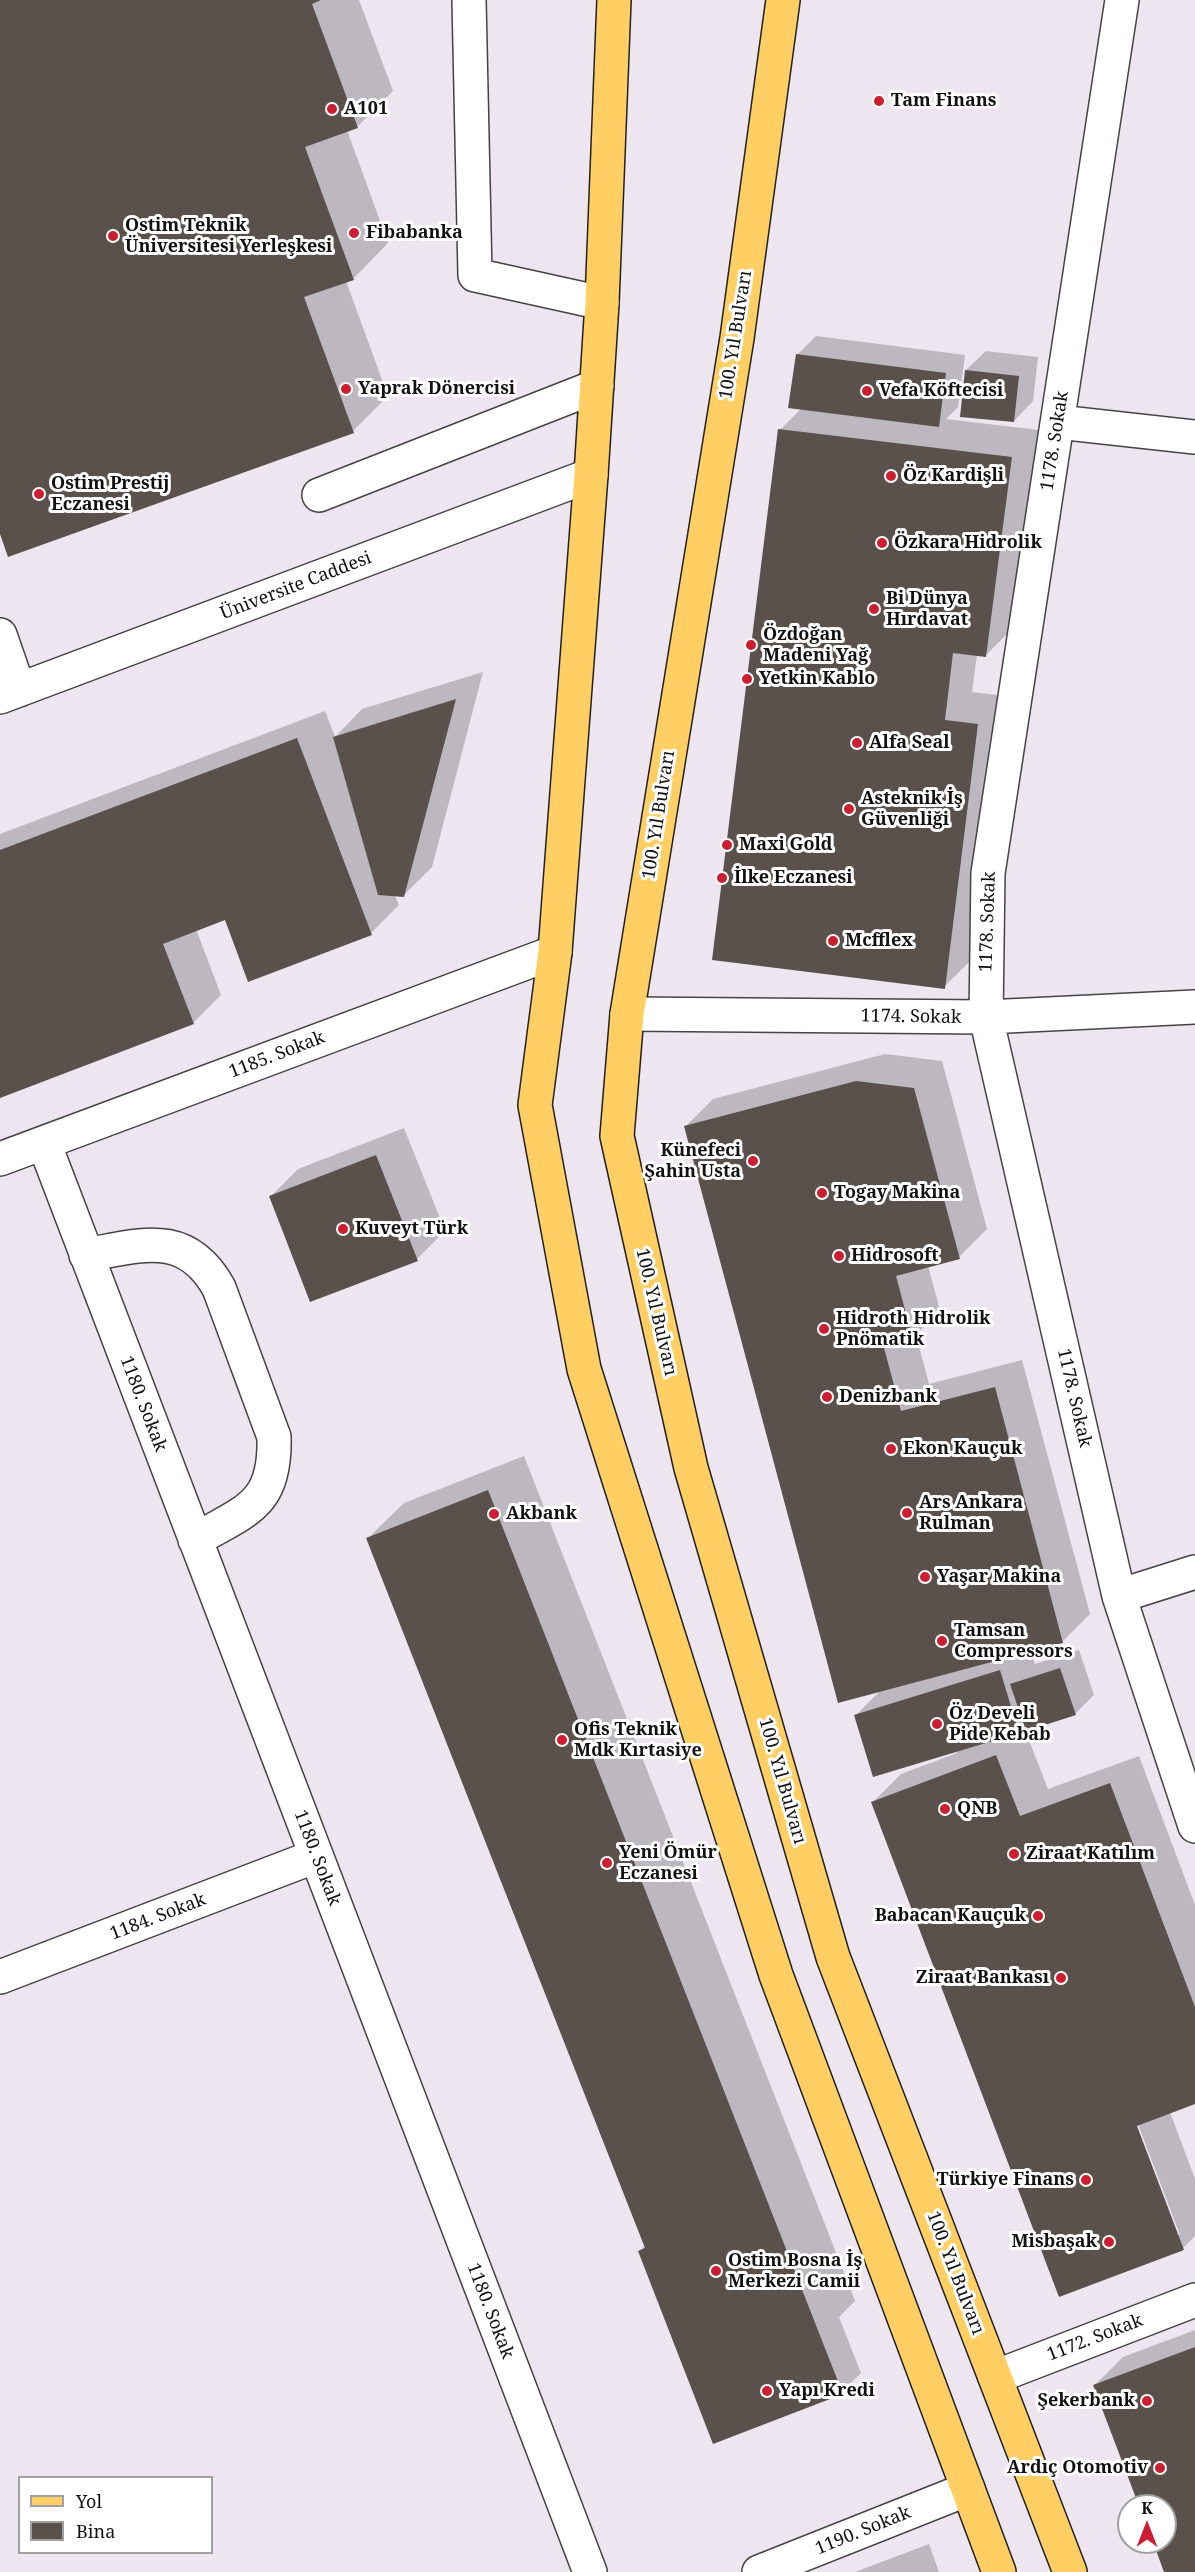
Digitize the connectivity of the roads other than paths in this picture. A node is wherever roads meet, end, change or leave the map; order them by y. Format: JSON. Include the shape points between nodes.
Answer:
{"nodes":[{"id":1,"x":469,"y":0,"type":"edge"},
{"id":2,"x":614,"y":0,"type":"edge"},
{"id":3,"x":783,"y":0,"type":"edge"},
{"id":4,"x":1122,"y":0,"type":"edge"},
{"id":5,"x":602,"y":303,"type":"junction"},
{"id":6,"x":597,"y":386,"type":"junction"},
{"id":7,"x":1058,"y":422,"type":"junction"},
{"id":8,"x":1195,"y":437,"type":"edge"},
{"id":9,"x":591,"y":475,"type":"junction"},
{"id":10,"x":319,"y":495,"type":"dead end"},
{"id":11,"x":0,"y":635,"type":"edge"},
{"id":12,"x":10,"y":694,"type":"edge"},
{"id":13,"x":555,"y":952,"type":"junction"},
{"id":14,"x":1195,"y":1007,"type":"edge"},
{"id":15,"x":627,"y":1014,"type":"junction"},
{"id":16,"x":986,"y":1017,"type":"junction"},
{"id":17,"x":44,"y":1143,"type":"junction"},
{"id":18,"x":0,"y":1159,"type":"edge"},
{"id":19,"x":86,"y":1255,"type":"junction"},
{"id":20,"x":195,"y":1540,"type":"junction"},
{"id":21,"x":1195,"y":1572,"type":"edge"},
{"id":22,"x":1119,"y":1596,"type":"junction"},
{"id":23,"x":1195,"y":1827,"type":"edge"},
{"id":24,"x":316,"y":1856,"type":"junction"},
{"id":25,"x":0,"y":1977,"type":"edge"},
{"id":26,"x":1195,"y":2300,"type":"edge"},
{"id":27,"x":995,"y":2377,"type":"junction"},
{"id":28,"x":968,"y":2489,"type":"junction"},
{"id":29,"x":590,"y":2572,"type":"edge"},
{"id":30,"x":759,"y":2572,"type":"edge"},
{"id":31,"x":999,"y":2572,"type":"edge"},
{"id":32,"x":1070,"y":2572,"type":"edge"}],
"edges":[{"from":1,"to":5,"type":"street","via":[[475,275]]},
{"from":2,"to":5,"type":"main road"},
{"from":3,"to":15,"type":"main road","name":"100. Yıl Bulvarı","via":[[736,338]]},
{"from":4,"to":7,"type":"street","name":"1178. Sokak"},
{"from":5,"to":6,"type":"main road"},
{"from":6,"to":9,"type":"main road"},
{"from":6,"to":10,"type":"street"},
{"from":7,"to":8,"type":"street"},
{"from":7,"to":16,"type":"street","name":"1178. Sokak","via":[[988,873]]},
{"from":9,"to":12,"type":"street","name":"Üniversite Caddesi"},
{"from":9,"to":13,"type":"main road"},
{"from":11,"to":12,"type":"street"},
{"from":13,"to":17,"type":"street","name":"1185. Sokak"},
{"from":13,"to":28,"type":"main road","via":[[535,1105],[584,1369],[776,1975]]},
{"from":14,"to":16,"type":"street","name":"1174. Sokak"},
{"from":15,"to":16,"type":"street","name":"1174. Sokak"},
{"from":15,"to":27,"type":"main road","name":"100. Yıl Bulvarı","via":[[617,1136],[691,1468],[833,1957]]},
{"from":16,"to":22,"type":"street","name":"1178. Sokak"},
{"from":17,"to":18,"type":"street","name":"1185. Sokak"},
{"from":17,"to":19,"type":"street","name":"1180. Sokak"},
{"from":19,"to":20,"type":"street","name":"1180. Sokak"},
{"from":19,"to":20,"type":"street","via":[[150,1244],[178,1248],[212,1275],[219,1288],[274,1437],[275,1456],[271,1475],[255,1506]]},
{"from":20,"to":24,"type":"street","name":"1180. Sokak"},
{"from":21,"to":22,"type":"street"},
{"from":22,"to":23,"type":"street","name":"1178. Sokak"},
{"from":24,"to":25,"type":"street","name":"1184. Sokak"},
{"from":24,"to":29,"type":"street","name":"1180. Sokak"},
{"from":26,"to":27,"type":"street","name":"1172. Sokak"},
{"from":27,"to":32,"type":"main road","name":"100. Yıl Bulvarı"},
{"from":28,"to":30,"type":"street","name":"1190. Sokak"},
{"from":28,"to":31,"type":"main road"}]}
